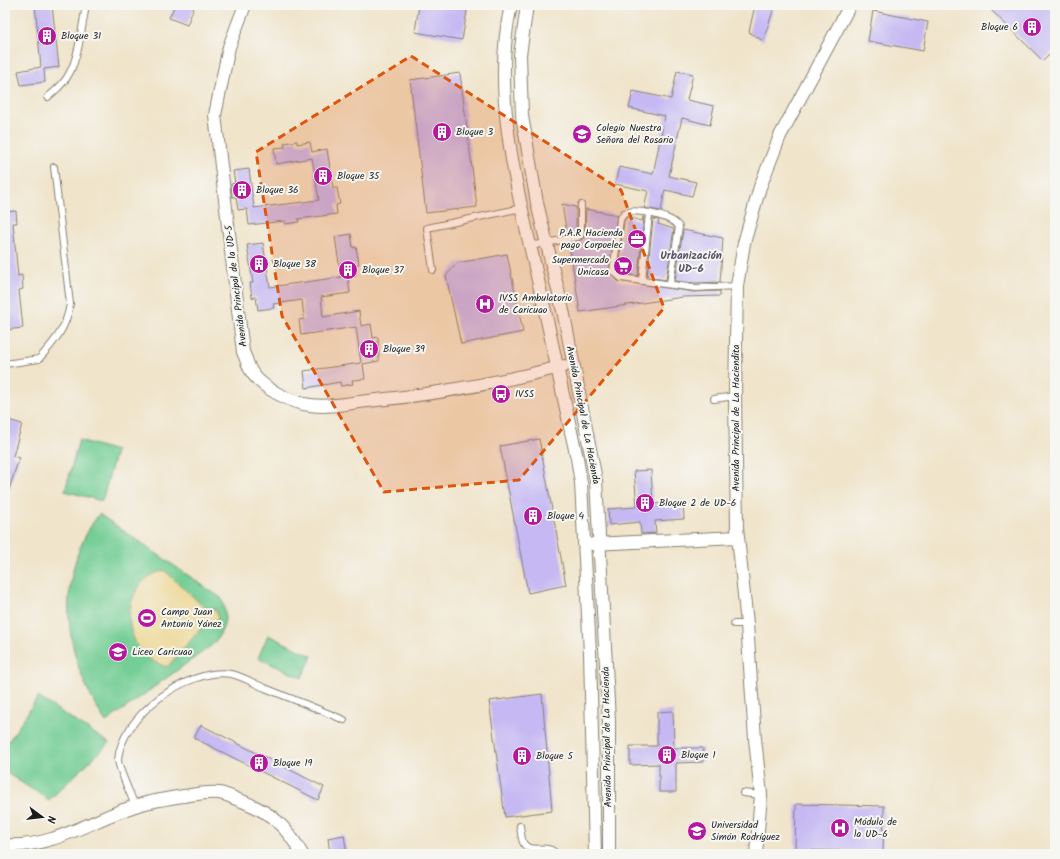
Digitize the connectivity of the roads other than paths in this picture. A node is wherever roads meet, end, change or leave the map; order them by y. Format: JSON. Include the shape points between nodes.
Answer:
{"nodes":[{"id":1,"x":86,"y":5,"type":"edge"},
{"id":2,"x":245,"y":5,"type":"edge"},
{"id":3,"x":511,"y":5,"type":"edge"},
{"id":4,"x":527,"y":5,"type":"edge"},
{"id":5,"x":850,"y":5,"type":"edge"},
{"id":6,"x":48,"y":97,"type":"dead end"},
{"id":7,"x":54,"y":167,"type":"dead end"},
{"id":8,"x":537,"y":203,"type":"junction"},
{"id":9,"x":581,"y":205,"type":"dead end"},
{"id":10,"x":522,"y":208,"type":"junction"},
{"id":11,"x":650,"y":214,"type":"junction"},
{"id":12,"x":546,"y":243,"type":"junction"},
{"id":13,"x":530,"y":246,"type":"junction"},
{"id":14,"x":433,"y":270,"type":"dead end"},
{"id":15,"x":642,"y":280,"type":"junction"},
{"id":16,"x":670,"y":283,"type":"junction"},
{"id":17,"x":737,"y":286,"type":"junction"},
{"id":18,"x":573,"y":363,"type":"junction"},
{"id":19,"x":5,"y":364,"type":"edge"},
{"id":20,"x":556,"y":368,"type":"junction"},
{"id":21,"x":735,"y":396,"type":"junction"},
{"id":22,"x":714,"y":399,"type":"dead end"},
{"id":23,"x":738,"y":537,"type":"junction"},
{"id":24,"x":600,"y":543,"type":"junction"},
{"id":25,"x":585,"y":544,"type":"junction"},
{"id":26,"x":602,"y":587,"type":"junction"},
{"id":27,"x":587,"y":589,"type":"junction"},
{"id":28,"x":734,"y":624,"type":"dead end"},
{"id":29,"x":747,"y":624,"type":"junction"},
{"id":30,"x":344,"y":720,"type":"dead end"},
{"id":31,"x":743,"y":793,"type":"dead end"},
{"id":32,"x":761,"y":795,"type":"junction"},
{"id":33,"x":135,"y":806,"type":"junction"},
{"id":34,"x":520,"y":826,"type":"dead end"},
{"id":35,"x":5,"y":845,"type":"edge"},
{"id":36,"x":302,"y":854,"type":"edge"},
{"id":37,"x":556,"y":854,"type":"edge"},
{"id":38,"x":595,"y":854,"type":"edge"},
{"id":39,"x":610,"y":854,"type":"edge"},
{"id":40,"x":756,"y":854,"type":"edge"}],
"edges":[{"from":1,"to":6,"type":"lane","via":[[70,74]]},
{"from":2,"to":20,"type":"street","name":"Avenida Principal de la UD-5","via":[[229,48],[215,115],[243,352],[252,372],[269,388],[289,400],[328,406],[406,397]]},
{"from":3,"to":10,"type":"street","name":"Avenida Principal de La Hacienda","via":[[504,52],[504,91]]},
{"from":4,"to":8,"type":"street","name":"Avenida Principal de La Hacienda","via":[[520,55],[520,100]]},
{"from":5,"to":17,"type":"street","name":"Avenida Principal de La Haciendita","via":[[780,136],[760,187],[744,243]]},
{"from":7,"to":19,"type":"lane","via":[[70,304],[67,320],[59,335],[39,359]]},
{"from":8,"to":10,"type":"street"},
{"from":8,"to":12,"type":"street","name":"Avenida Principal de La Hacienda"},
{"from":9,"to":12,"type":"lane","via":[[581,234],[578,237]]},
{"from":10,"to":13,"type":"street","name":"Avenida Principal de La Hacienda"},
{"from":10,"to":14,"type":"lane","via":[[427,228]]},
{"from":11,"to":15,"type":"lane"},
{"from":11,"to":15,"type":"lane","via":[[634,210],[624,213],[613,271],[621,278]]},
{"from":11,"to":16,"type":"lane","via":[[670,219],[679,227]]},
{"from":12,"to":13,"type":"lane"},
{"from":12,"to":18,"type":"street","name":"Avenida Principal de La Hacienda"},
{"from":13,"to":20,"type":"street","name":"Avenida Principal de La Hacienda"},
{"from":15,"to":16,"type":"lane"},
{"from":16,"to":17,"type":"lane","via":[[695,288]]},
{"from":17,"to":21,"type":"street","name":"Avenida Principal de La Haciendita"},
{"from":18,"to":20,"type":"street","name":"Avenida Principal de la UD-5"},
{"from":18,"to":24,"type":"street","name":"Avenida Principal de La Hacienda","via":[[596,480]]},
{"from":20,"to":25,"type":"street","name":"Avenida Principal de La Hacienda","via":[[577,458]]},
{"from":21,"to":22,"type":"lane"},
{"from":21,"to":23,"type":"street","name":"Avenida Principal de La Haciendita"},
{"from":23,"to":24,"type":"street"},
{"from":23,"to":29,"type":"street","name":"Avenida Principal de La Haciendita"},
{"from":24,"to":25,"type":"street"},
{"from":24,"to":26,"type":"street","name":"Avenida Principal de La Hacienda"},
{"from":25,"to":27,"type":"street","name":"Avenida Principal de La Hacienda"},
{"from":26,"to":27,"type":"lane"},
{"from":26,"to":39,"type":"street","name":"Avenida Principal de La Hacienda","via":[[609,721]]},
{"from":27,"to":38,"type":"street","name":"Avenida Principal de La Hacienda"},
{"from":28,"to":29,"type":"lane"},
{"from":29,"to":32,"type":"street","name":"Avenida Principal de La Haciendita"},
{"from":30,"to":33,"type":"lane","via":[[232,674],[197,676],[181,684],[141,713],[128,729],[118,762]]},
{"from":31,"to":32,"type":"lane"},
{"from":32,"to":40,"type":"street","name":"Avenida Principal de La Haciendita"},
{"from":33,"to":35,"type":"street","via":[[67,834],[39,842]]},
{"from":33,"to":36,"type":"street","via":[[219,793],[260,809],[281,823]]},
{"from":34,"to":37,"type":"lane","via":[[523,844],[527,847],[551,849]]}]}
